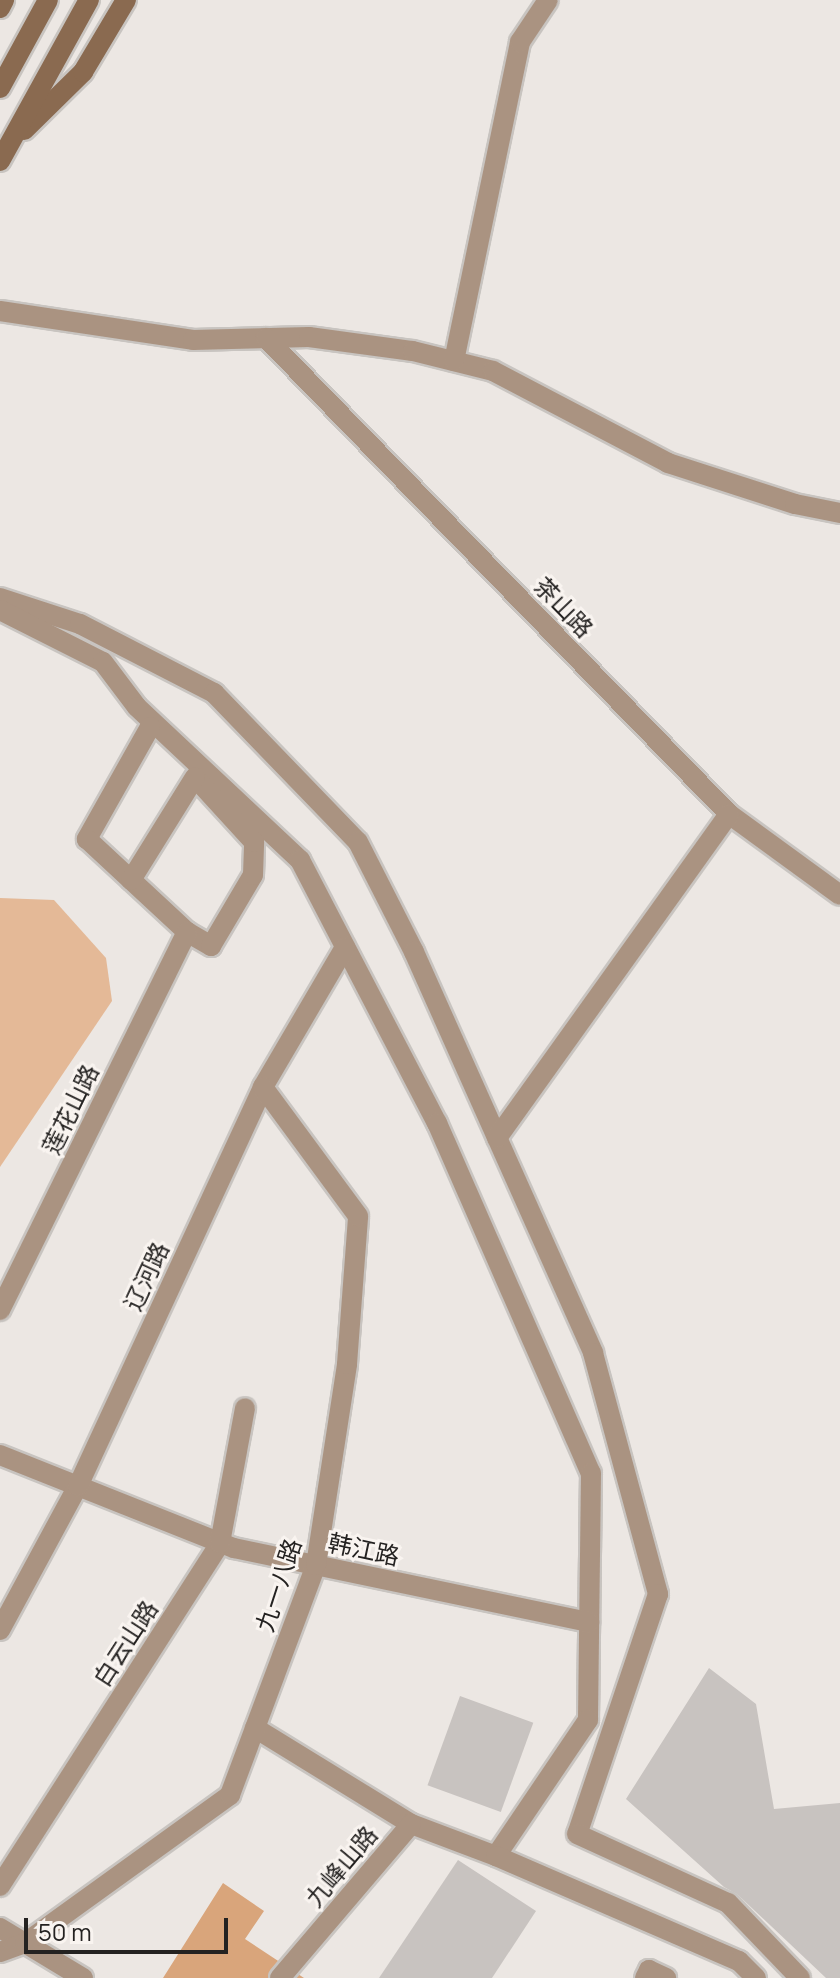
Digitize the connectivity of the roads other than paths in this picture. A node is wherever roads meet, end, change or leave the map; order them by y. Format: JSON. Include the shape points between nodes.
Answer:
{"nodes":[{"id":1,"x":4,"y":0,"type":"edge"},
{"id":2,"x":48,"y":0,"type":"edge"},
{"id":3,"x":89,"y":0,"type":"edge"},
{"id":4,"x":126,"y":0,"type":"edge"},
{"id":5,"x":548,"y":0,"type":"edge"},
{"id":6,"x":0,"y":8,"type":"edge"},
{"id":7,"x":0,"y":88,"type":"edge"},
{"id":8,"x":12,"y":140,"type":"junction"},
{"id":9,"x":0,"y":161,"type":"edge"},
{"id":10,"x":0,"y":311,"type":"edge"},
{"id":11,"x":266,"y":338,"type":"junction"},
{"id":12,"x":454,"y":361,"type":"junction"},
{"id":13,"x":840,"y":513,"type":"edge"},
{"id":14,"x":0,"y":598,"type":"edge"},
{"id":15,"x":0,"y":610,"type":"edge"},
{"id":16,"x":137,"y":707,"type":"junction"},
{"id":17,"x":150,"y":727,"type":"junction"},
{"id":18,"x":195,"y":777,"type":"junction"},
{"id":19,"x":729,"y":814,"type":"junction"},
{"id":20,"x":131,"y":880,"type":"junction"},
{"id":21,"x":840,"y":895,"type":"edge"},
{"id":22,"x":187,"y":932,"type":"junction"},
{"id":23,"x":345,"y":947,"type":"junction"},
{"id":24,"x":263,"y":1087,"type":"junction"},
{"id":25,"x":497,"y":1138,"type":"junction"},
{"id":26,"x":0,"y":1310,"type":"edge"},
{"id":27,"x":245,"y":1408,"type":"dead end"},
{"id":28,"x":0,"y":1455,"type":"edge"},
{"id":29,"x":78,"y":1486,"type":"junction"},
{"id":30,"x":220,"y":1543,"type":"junction"},
{"id":31,"x":316,"y":1565,"type":"junction"},
{"id":32,"x":589,"y":1622,"type":"junction"},
{"id":33,"x":0,"y":1630,"type":"edge"},
{"id":34,"x":255,"y":1728,"type":"junction"},
{"id":35,"x":411,"y":1824,"type":"junction"},
{"id":36,"x":496,"y":1856,"type":"junction"},
{"id":37,"x":0,"y":1886,"type":"edge"},
{"id":38,"x":0,"y":1928,"type":"edge"},
{"id":39,"x":25,"y":1943,"type":"junction"},
{"id":40,"x":0,"y":1952,"type":"edge"},
{"id":41,"x":83,"y":1978,"type":"edge"},
{"id":42,"x":280,"y":1978,"type":"edge"},
{"id":43,"x":645,"y":1978,"type":"edge"},
{"id":44,"x":666,"y":1978,"type":"edge"},
{"id":45,"x":756,"y":1978,"type":"edge"},
{"id":46,"x":800,"y":1978,"type":"edge"}],
"edges":[{"from":1,"to":6,"type":"street"},
{"from":2,"to":7,"type":"street"},
{"from":3,"to":8,"type":"street"},
{"from":4,"to":8,"type":"street","via":[[83,72]]},
{"from":5,"to":12,"type":"street","via":[[520,42]]},
{"from":8,"to":9,"type":"street"},
{"from":10,"to":11,"type":"street","via":[[193,340]]},
{"from":11,"to":12,"type":"street","via":[[309,337]]},
{"from":11,"to":19,"type":"street","name":"茶山路"},
{"from":12,"to":13,"type":"street","via":[[493,371],[668,463]]},
{"from":14,"to":25,"type":"street","via":[[80,624],[214,693],[358,842]]},
{"from":15,"to":16,"type":"street","via":[[103,662]]},
{"from":16,"to":17,"type":"street"},
{"from":16,"to":23,"type":"street","via":[[300,860]]},
{"from":17,"to":18,"type":"street"},
{"from":17,"to":20,"type":"street","via":[[87,839]]},
{"from":18,"to":20,"type":"street"},
{"from":18,"to":22,"type":"street","via":[[254,842],[253,875],[211,946]]},
{"from":19,"to":21,"type":"street","name":"茶山路"},
{"from":19,"to":25,"type":"street"},
{"from":20,"to":22,"type":"street"},
{"from":22,"to":26,"type":"street","name":"莲花山路"},
{"from":23,"to":24,"type":"street","name":"辽河路"},
{"from":23,"to":32,"type":"street","via":[[437,1123],[591,1473]]},
{"from":24,"to":29,"type":"street","name":"辽河路"},
{"from":24,"to":31,"type":"street","name":"九一八路","via":[[358,1216],[347,1364]]},
{"from":25,"to":46,"type":"street","via":[[593,1353],[658,1594],[577,1834],[728,1903]]},
{"from":27,"to":30,"type":"street","name":"白云山路"},
{"from":28,"to":29,"type":"street","name":"韩江路"},
{"from":29,"to":30,"type":"street","name":"韩江路"},
{"from":29,"to":33,"type":"street","name":"辽河路"},
{"from":30,"to":31,"type":"street","name":"韩江路"},
{"from":30,"to":37,"type":"street","name":"白云山路"},
{"from":31,"to":32,"type":"street","name":"韩江路"},
{"from":31,"to":34,"type":"street","name":"九一八路"},
{"from":32,"to":36,"type":"street","via":[[588,1720]]},
{"from":34,"to":35,"type":"street"},
{"from":34,"to":39,"type":"street","name":"九一八路","via":[[230,1795]]},
{"from":35,"to":36,"type":"street"},
{"from":35,"to":42,"type":"street","name":"九峰山路"},
{"from":36,"to":45,"type":"street","via":[[739,1961]]},
{"from":38,"to":39,"type":"street"},
{"from":39,"to":40,"type":"street","name":"九一八路"},
{"from":39,"to":41,"type":"street"},
{"from":43,"to":44,"type":"street","via":[[649,1970]]}]}
